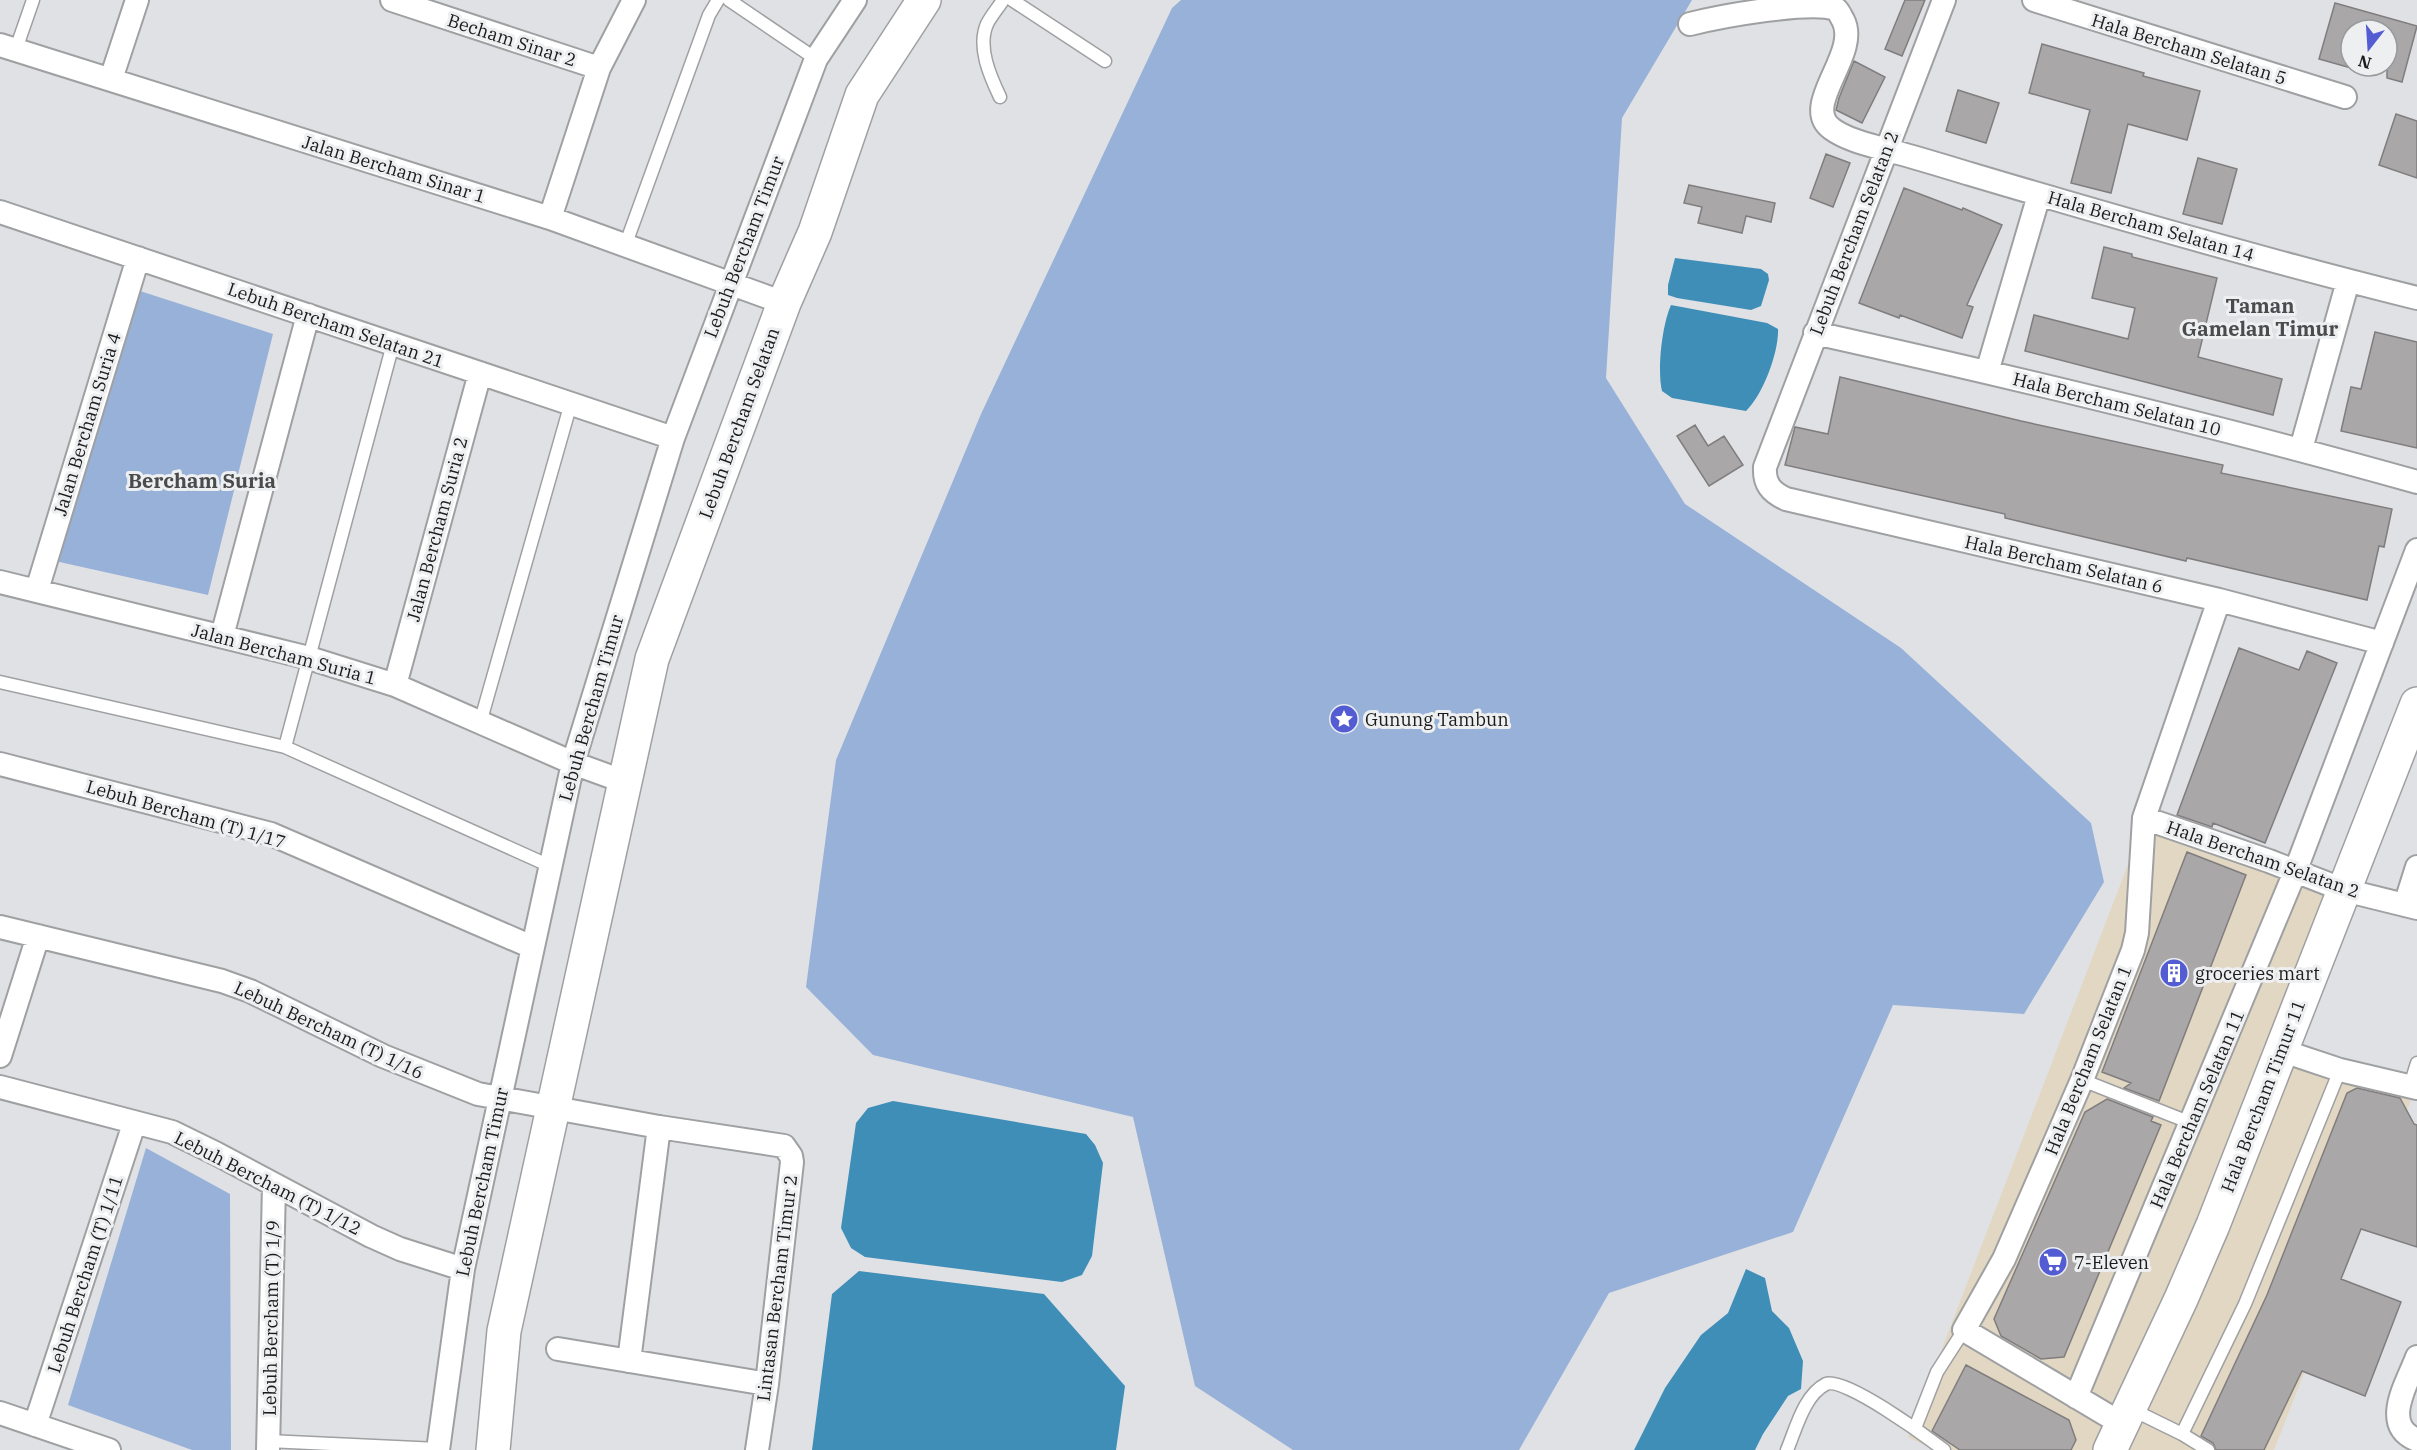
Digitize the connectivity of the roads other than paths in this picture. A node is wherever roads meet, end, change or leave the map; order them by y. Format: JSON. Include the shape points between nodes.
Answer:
{"nodes":[{"id":1,"x":33,"y":0,"type":"edge"},
{"id":2,"x":137,"y":0,"type":"edge"},
{"id":3,"x":392,"y":0,"type":"edge"},
{"id":4,"x":634,"y":0,"type":"edge"},
{"id":5,"x":718,"y":0,"type":"edge"},
{"id":6,"x":729,"y":0,"type":"edge"},
{"id":7,"x":855,"y":0,"type":"edge"},
{"id":8,"x":924,"y":0,"type":"edge"},
{"id":9,"x":1003,"y":0,"type":"edge"},
{"id":10,"x":1012,"y":0,"type":"edge"},
{"id":11,"x":1944,"y":0,"type":"edge"},
{"id":12,"x":2034,"y":0,"type":"edge"},
{"id":13,"x":1690,"y":24,"type":"dead end"},
{"id":14,"x":8,"y":47,"type":"edge"},
{"id":15,"x":816,"y":59,"type":"junction"},
{"id":16,"x":1105,"y":61,"type":"dead end"},
{"id":17,"x":599,"y":68,"type":"junction"},
{"id":18,"x":111,"y":80,"type":"junction"},
{"id":19,"x":1000,"y":97,"type":"dead end"},
{"id":20,"x":2345,"y":97,"type":"dead end"},
{"id":21,"x":1887,"y":150,"type":"junction"},
{"id":22,"x":2038,"y":195,"type":"junction"},
{"id":23,"x":0,"y":212,"type":"edge"},
{"id":24,"x":550,"y":218,"type":"junction"},
{"id":25,"x":625,"y":246,"type":"junction"},
{"id":26,"x":138,"y":258,"type":"junction"},
{"id":27,"x":2348,"y":281,"type":"junction"},
{"id":28,"x":729,"y":285,"type":"junction"},
{"id":29,"x":2417,"y":298,"type":"edge"},
{"id":30,"x":784,"y":303,"type":"junction"},
{"id":31,"x":308,"y":315,"type":"junction"},
{"id":32,"x":1815,"y":333,"type":"junction"},
{"id":33,"x":393,"y":344,"type":"junction"},
{"id":34,"x":1987,"y":372,"type":"junction"},
{"id":35,"x":480,"y":373,"type":"junction"},
{"id":36,"x":571,"y":403,"type":"junction"},
{"id":37,"x":673,"y":438,"type":"junction"},
{"id":38,"x":2301,"y":449,"type":"junction"},
{"id":39,"x":1765,"y":466,"type":"joint"},
{"id":40,"x":2417,"y":482,"type":"edge"},
{"id":41,"x":2417,"y":550,"type":"edge"},
{"id":42,"x":0,"y":582,"type":"edge"},
{"id":43,"x":37,"y":590,"type":"junction"},
{"id":44,"x":2219,"y":600,"type":"junction"},
{"id":45,"x":222,"y":636,"type":"junction"},
{"id":46,"x":2382,"y":643,"type":"junction"},
{"id":47,"x":309,"y":658,"type":"junction"},
{"id":48,"x":0,"y":682,"type":"edge"},
{"id":49,"x":395,"y":685,"type":"junction"},
{"id":50,"x":2417,"y":704,"type":"edge"},
{"id":51,"x":480,"y":723,"type":"junction"},
{"id":52,"x":285,"y":747,"type":"junction"},
{"id":53,"x":573,"y":763,"type":"junction"},
{"id":54,"x":0,"y":764,"type":"edge"},
{"id":55,"x":625,"y":782,"type":"junction"},
{"id":56,"x":2144,"y":818,"type":"junction"},
{"id":57,"x":550,"y":866,"type":"junction"},
{"id":58,"x":2417,"y":867,"type":"edge"},
{"id":59,"x":2295,"y":872,"type":"junction"},
{"id":60,"x":2344,"y":891,"type":"junction"},
{"id":61,"x":2411,"y":907,"type":"edge"},
{"id":62,"x":0,"y":927,"type":"edge"},
{"id":63,"x":38,"y":936,"type":"junction"},
{"id":64,"x":532,"y":947,"type":"junction"},
{"id":65,"x":2280,"y":1050,"type":"junction"},
{"id":66,"x":0,"y":1056,"type":"edge"},
{"id":67,"x":2417,"y":1063,"type":"edge"},
{"id":68,"x":2340,"y":1070,"type":"junction"},
{"id":69,"x":2082,"y":1080,"type":"junction"},
{"id":70,"x":0,"y":1087,"type":"edge"},
{"id":71,"x":2414,"y":1087,"type":"edge"},
{"id":72,"x":500,"y":1098,"type":"junction"},
{"id":73,"x":552,"y":1109,"type":"junction"},
{"id":74,"x":2191,"y":1123,"type":"junction"},
{"id":75,"x":134,"y":1124,"type":"junction"},
{"id":76,"x":659,"y":1127,"type":"junction"},
{"id":77,"x":274,"y":1185,"type":"junction"},
{"id":78,"x":463,"y":1269,"type":"junction"},
{"id":79,"x":1964,"y":1329,"type":"junction"},
{"id":80,"x":558,"y":1349,"type":"dead end"},
{"id":81,"x":2417,"y":1357,"type":"edge"},
{"id":82,"x":629,"y":1361,"type":"junction"},
{"id":83,"x":767,"y":1384,"type":"junction"},
{"id":84,"x":2076,"y":1397,"type":"junction"},
{"id":85,"x":0,"y":1413,"type":"edge"},
{"id":86,"x":35,"y":1425,"type":"junction"},
{"id":87,"x":2120,"y":1427,"type":"edge"},
{"id":88,"x":1915,"y":1428,"type":"junction"},
{"id":89,"x":2182,"y":1434,"type":"junction"},
{"id":90,"x":2417,"y":1440,"type":"edge"},
{"id":91,"x":268,"y":1446,"type":"edge"},
{"id":92,"x":438,"y":1449,"type":"edge"},
{"id":93,"x":109,"y":1450,"type":"edge"},
{"id":94,"x":493,"y":1450,"type":"edge"},
{"id":95,"x":757,"y":1450,"type":"edge"},
{"id":96,"x":1787,"y":1450,"type":"edge"},
{"id":97,"x":1944,"y":1450,"type":"edge"},
{"id":98,"x":2208,"y":1450,"type":"edge"}],
"edges":[{"from":1,"to":14,"type":"lane"},
{"from":2,"to":18,"type":"street"},
{"from":3,"to":17,"type":"street","name":"Becham Sinar 2"},
{"from":4,"to":17,"type":"street"},
{"from":5,"to":25,"type":"lane","via":[[709,15]]},
{"from":6,"to":15,"type":"lane"},
{"from":7,"to":15,"type":"street","name":"Lebuh Bercham Timur"},
{"from":8,"to":30,"type":"street","name":"Lebuh Bercham Selatan","via":[[862,95],[816,232]]},
{"from":9,"to":19,"type":"lane","via":[[987,24],[984,39],[988,66]]},
{"from":10,"to":16,"type":"lane"},
{"from":11,"to":21,"type":"street","name":"Lebuh Bercham Selatan 2"},
{"from":12,"to":20,"type":"street","name":"Hala Bercham Selatan 5"},
{"from":13,"to":21,"type":"street","name":"Hala Bercham Selatan 14","via":[[1773,3],[1821,2],[1837,9],[1847,27],[1846,47],[1822,102],[1823,116],[1831,129]]},
{"from":14,"to":18,"type":"street","name":"Jalan Bercham Sinar 1"},
{"from":15,"to":28,"type":"street","name":"Lebuh Bercham Timur"},
{"from":17,"to":24,"type":"street"},
{"from":18,"to":24,"type":"street","name":"Jalan Bercham Sinar 1"},
{"from":21,"to":22,"type":"street","name":"Hala Bercham Selatan 14"},
{"from":21,"to":32,"type":"street","name":"Lebuh Bercham Selatan 2"},
{"from":22,"to":27,"type":"street","name":"Hala Bercham Selatan 14"},
{"from":22,"to":34,"type":"street"},
{"from":23,"to":26,"type":"street","name":"Lebuh Bercham Selatan 21"},
{"from":24,"to":25,"type":"street","name":"Jalan Bercham Sinar 1"},
{"from":25,"to":28,"type":"street","name":"Jalan Bercham Sinar 1"},
{"from":26,"to":31,"type":"street","name":"Lebuh Bercham Selatan 21"},
{"from":26,"to":43,"type":"street","name":"Jalan Bercham Suria 4"},
{"from":27,"to":29,"type":"street","name":"Hala Bercham Selatan 14"},
{"from":27,"to":38,"type":"street"},
{"from":28,"to":30,"type":"street","name":"Jalan Bercham Sinar 1"},
{"from":28,"to":37,"type":"street","name":"Lebuh Bercham Timur"},
{"from":30,"to":55,"type":"street","name":"Lebuh Bercham Selatan","via":[[652,659]]},
{"from":31,"to":33,"type":"street","name":"Lebuh Bercham Selatan 21"},
{"from":31,"to":45,"type":"street"},
{"from":32,"to":34,"type":"street","name":"Hala Bercham Selatan 10"},
{"from":32,"to":39,"type":"street","name":"Lebuh Bercham Selatan 2"},
{"from":33,"to":35,"type":"street","name":"Lebuh Bercham Selatan 21"},
{"from":33,"to":47,"type":"lane"},
{"from":34,"to":38,"type":"street","name":"Hala Bercham Selatan 10"},
{"from":35,"to":36,"type":"street","name":"Lebuh Bercham Selatan 21"},
{"from":35,"to":49,"type":"street","name":"Jalan Bercham Suria 2"},
{"from":36,"to":37,"type":"street","name":"Lebuh Bercham Selatan 21"},
{"from":36,"to":51,"type":"lane"},
{"from":37,"to":53,"type":"street","name":"Lebuh Bercham Timur"},
{"from":38,"to":40,"type":"street","name":"Hala Bercham Selatan 10"},
{"from":39,"to":44,"type":"street","name":"Hala Bercham Selatan 6","via":[[1768,487],[1786,499]]},
{"from":41,"to":46,"type":"street","name":"Hala Bercham Selatan 11"},
{"from":42,"to":43,"type":"street","name":"Jalan Bercham Suria 1"},
{"from":43,"to":45,"type":"street","name":"Jalan Bercham Suria 1"},
{"from":44,"to":46,"type":"street","name":"Hala Bercham Selatan 6"},
{"from":44,"to":56,"type":"street","name":"Hala Bercham Selatan 1"},
{"from":45,"to":47,"type":"street","name":"Jalan Bercham Suria 1"},
{"from":46,"to":59,"type":"street","name":"Hala Bercham Selatan 11"},
{"from":47,"to":49,"type":"street","name":"Jalan Bercham Suria 1"},
{"from":47,"to":52,"type":"lane"},
{"from":48,"to":52,"type":"lane"},
{"from":49,"to":51,"type":"street","name":"Jalan Bercham Suria 1"},
{"from":50,"to":60,"type":"street","name":"Hala Bercham Timur 11"},
{"from":51,"to":53,"type":"street","name":"Jalan Bercham Suria 1"},
{"from":52,"to":57,"type":"lane"},
{"from":53,"to":55,"type":"street","name":"Jalan Bercham Suria 1"},
{"from":53,"to":57,"type":"street","name":"Lebuh Bercham Timur"},
{"from":54,"to":64,"type":"street","name":"Lebuh Bercham (T) 1/17","via":[[271,834]]},
{"from":55,"to":73,"type":"street","name":"Lebuh Bercham Selatan"},
{"from":56,"to":59,"type":"street","name":"Hala Bercham Selatan 2"},
{"from":56,"to":69,"type":"street","name":"Hala Bercham Selatan 1","via":[[2133,950]]},
{"from":57,"to":64,"type":"street","name":"Lebuh Bercham Timur"},
{"from":58,"to":61,"type":"street"},
{"from":59,"to":60,"type":"street","name":"Hala Bercham Selatan 2"},
{"from":59,"to":74,"type":"street","name":"Hala Bercham Selatan 11"},
{"from":60,"to":61,"type":"street","name":"Hala Bercham Selatan 2"},
{"from":60,"to":65,"type":"street","name":"Hala Bercham Timur 11"},
{"from":62,"to":63,"type":"street","name":"Lebuh Bercham (T) 1/16"},
{"from":63,"to":66,"type":"street"},
{"from":63,"to":72,"type":"street","name":"Lebuh Bercham (T) 1/16","via":[[222,981],[428,1076]]},
{"from":64,"to":72,"type":"street","name":"Lebuh Bercham Timur"},
{"from":65,"to":68,"type":"street"},
{"from":65,"to":87,"type":"street","name":"Hala Bercham Timur 11","via":[[2213,1225]]},
{"from":67,"to":71,"type":"lane"},
{"from":68,"to":71,"type":"street"},
{"from":68,"to":89,"type":"lane","via":[[2245,1304]]},
{"from":69,"to":74,"type":"lane"},
{"from":69,"to":79,"type":"street","name":"Hala Bercham Selatan 1","via":[[2004,1259]]},
{"from":70,"to":75,"type":"street","name":"Lebuh Bercham (T) 1/12"},
{"from":72,"to":73,"type":"street","name":"Lebuh Bercham (T) 1/16"},
{"from":72,"to":78,"type":"street","name":"Lebuh Bercham Timur"},
{"from":73,"to":76,"type":"street","name":"Lintasan Bercham Timur 2"},
{"from":73,"to":94,"type":"street","via":[[504,1331]]},
{"from":74,"to":84,"type":"street","name":"Hala Bercham Selatan 11"},
{"from":75,"to":77,"type":"street","name":"Lebuh Bercham (T) 1/12","via":[[193,1141]]},
{"from":75,"to":86,"type":"street","name":"Lebuh Bercham (T) 1/11"},
{"from":76,"to":82,"type":"street"},
{"from":76,"to":83,"type":"street","name":"Lintasan Bercham Timur 2","via":[[778,1144],[791,1156]]},
{"from":77,"to":78,"type":"street","name":"Lebuh Bercham (T) 1/12","via":[[400,1249]]},
{"from":77,"to":91,"type":"street","name":"Lebuh Bercham (T) 1/9"},
{"from":78,"to":92,"type":"street","name":"Lebuh Bercham Timur"},
{"from":79,"to":84,"type":"street"},
{"from":79,"to":88,"type":"lane","via":[[1937,1372]]},
{"from":80,"to":82,"type":"street"},
{"from":81,"to":90,"type":"street","via":[[2396,1417],[2406,1435]]},
{"from":82,"to":83,"type":"street"},
{"from":83,"to":95,"type":"street","name":"Lintasan Bercham Timur 2"},
{"from":84,"to":87,"type":"street"},
{"from":85,"to":86,"type":"street"},
{"from":86,"to":93,"type":"street"},
{"from":87,"to":89,"type":"lane"},
{"from":88,"to":96,"type":"lane","via":[[1855,1391],[1832,1382],[1812,1397]]},
{"from":88,"to":97,"type":"lane"},
{"from":89,"to":98,"type":"lane"},
{"from":91,"to":92,"type":"lane"}]}
